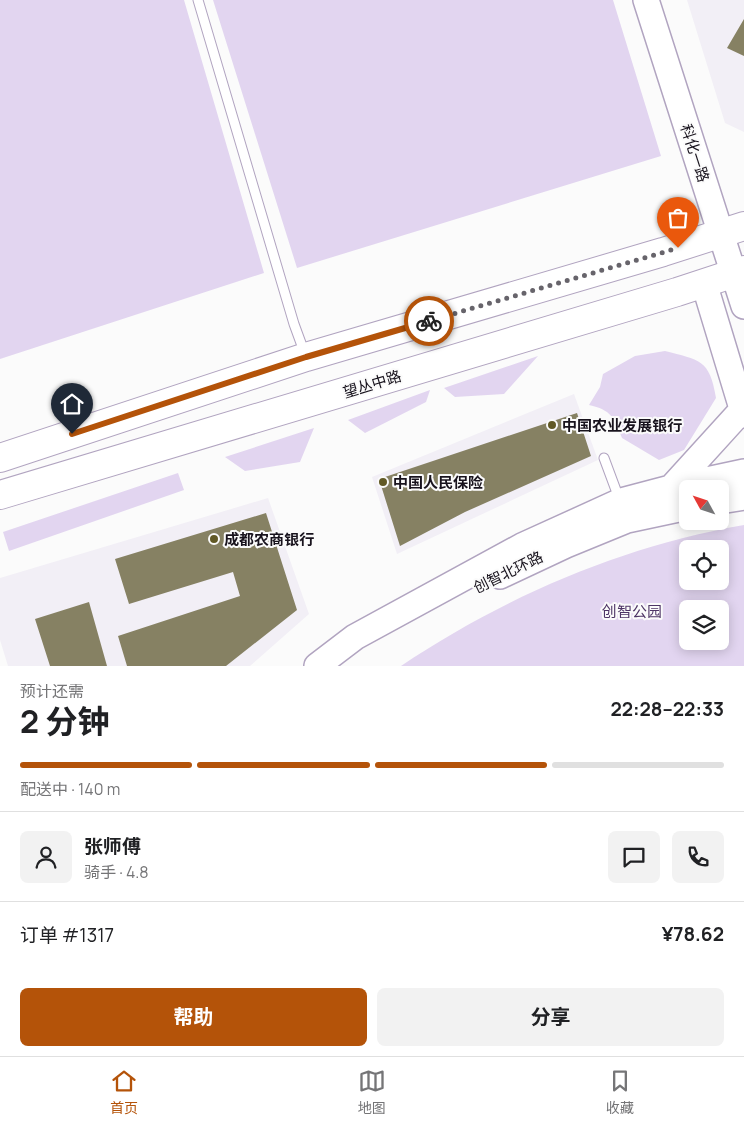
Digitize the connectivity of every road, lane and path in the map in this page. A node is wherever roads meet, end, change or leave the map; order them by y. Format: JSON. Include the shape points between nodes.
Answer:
{"nodes":[{"id":1,"x":198,"y":0,"type":"edge"},
{"id":2,"x":646,"y":0,"type":"edge"},
{"id":3,"x":733,"y":230,"type":"edge"},
{"id":4,"x":739,"y":272,"type":"edge"},
{"id":5,"x":704,"y":283,"type":"junction"},
{"id":6,"x":744,"y":306,"type":"edge"},
{"id":7,"x":306,"y":357,"type":"junction"},
{"id":8,"x":743,"y":412,"type":"edge"},
{"id":9,"x":0,"y":458,"type":"edge"},
{"id":10,"x":604,"y":458,"type":"dead end"},
{"id":11,"x":744,"y":472,"type":"edge"},
{"id":12,"x":672,"y":487,"type":"junction"},
{"id":13,"x":0,"y":495,"type":"edge"},
{"id":14,"x":744,"y":497,"type":"edge"},
{"id":15,"x":729,"y":500,"type":"edge"},
{"id":16,"x":679,"y":507,"type":"edge"},
{"id":17,"x":624,"y":511,"type":"junction"},
{"id":18,"x":317,"y":666,"type":"edge"},
{"id":19,"x":342,"y":666,"type":"edge"}],
"edges":[{"from":1,"to":7,"type":"lane"},
{"from":2,"to":3,"type":"main road","name":"科化一路"},
{"from":3,"to":4,"type":"main road","name":"科化一路"},
{"from":3,"to":7,"type":"main road"},
{"from":4,"to":5,"type":"main road","name":"望丛中路"},
{"from":4,"to":6,"type":"main road","name":"科化一路"},
{"from":5,"to":8,"type":"main road"},
{"from":5,"to":13,"type":"main road","name":"望丛中路"},
{"from":7,"to":9,"type":"main road"},
{"from":8,"to":12,"type":"main road"},
{"from":10,"to":17,"type":"lane"},
{"from":11,"to":12,"type":"main road"},
{"from":12,"to":17,"type":"main road"},
{"from":14,"to":15,"type":"main road"},
{"from":16,"to":17,"type":"main road","name":"创智北环路"},
{"from":17,"to":18,"type":"main road","via":[[514,550],[355,637]]},
{"from":17,"to":19,"type":"main road","name":"创智北环路","via":[[566,545],[475,588],[381,639]]}]}
